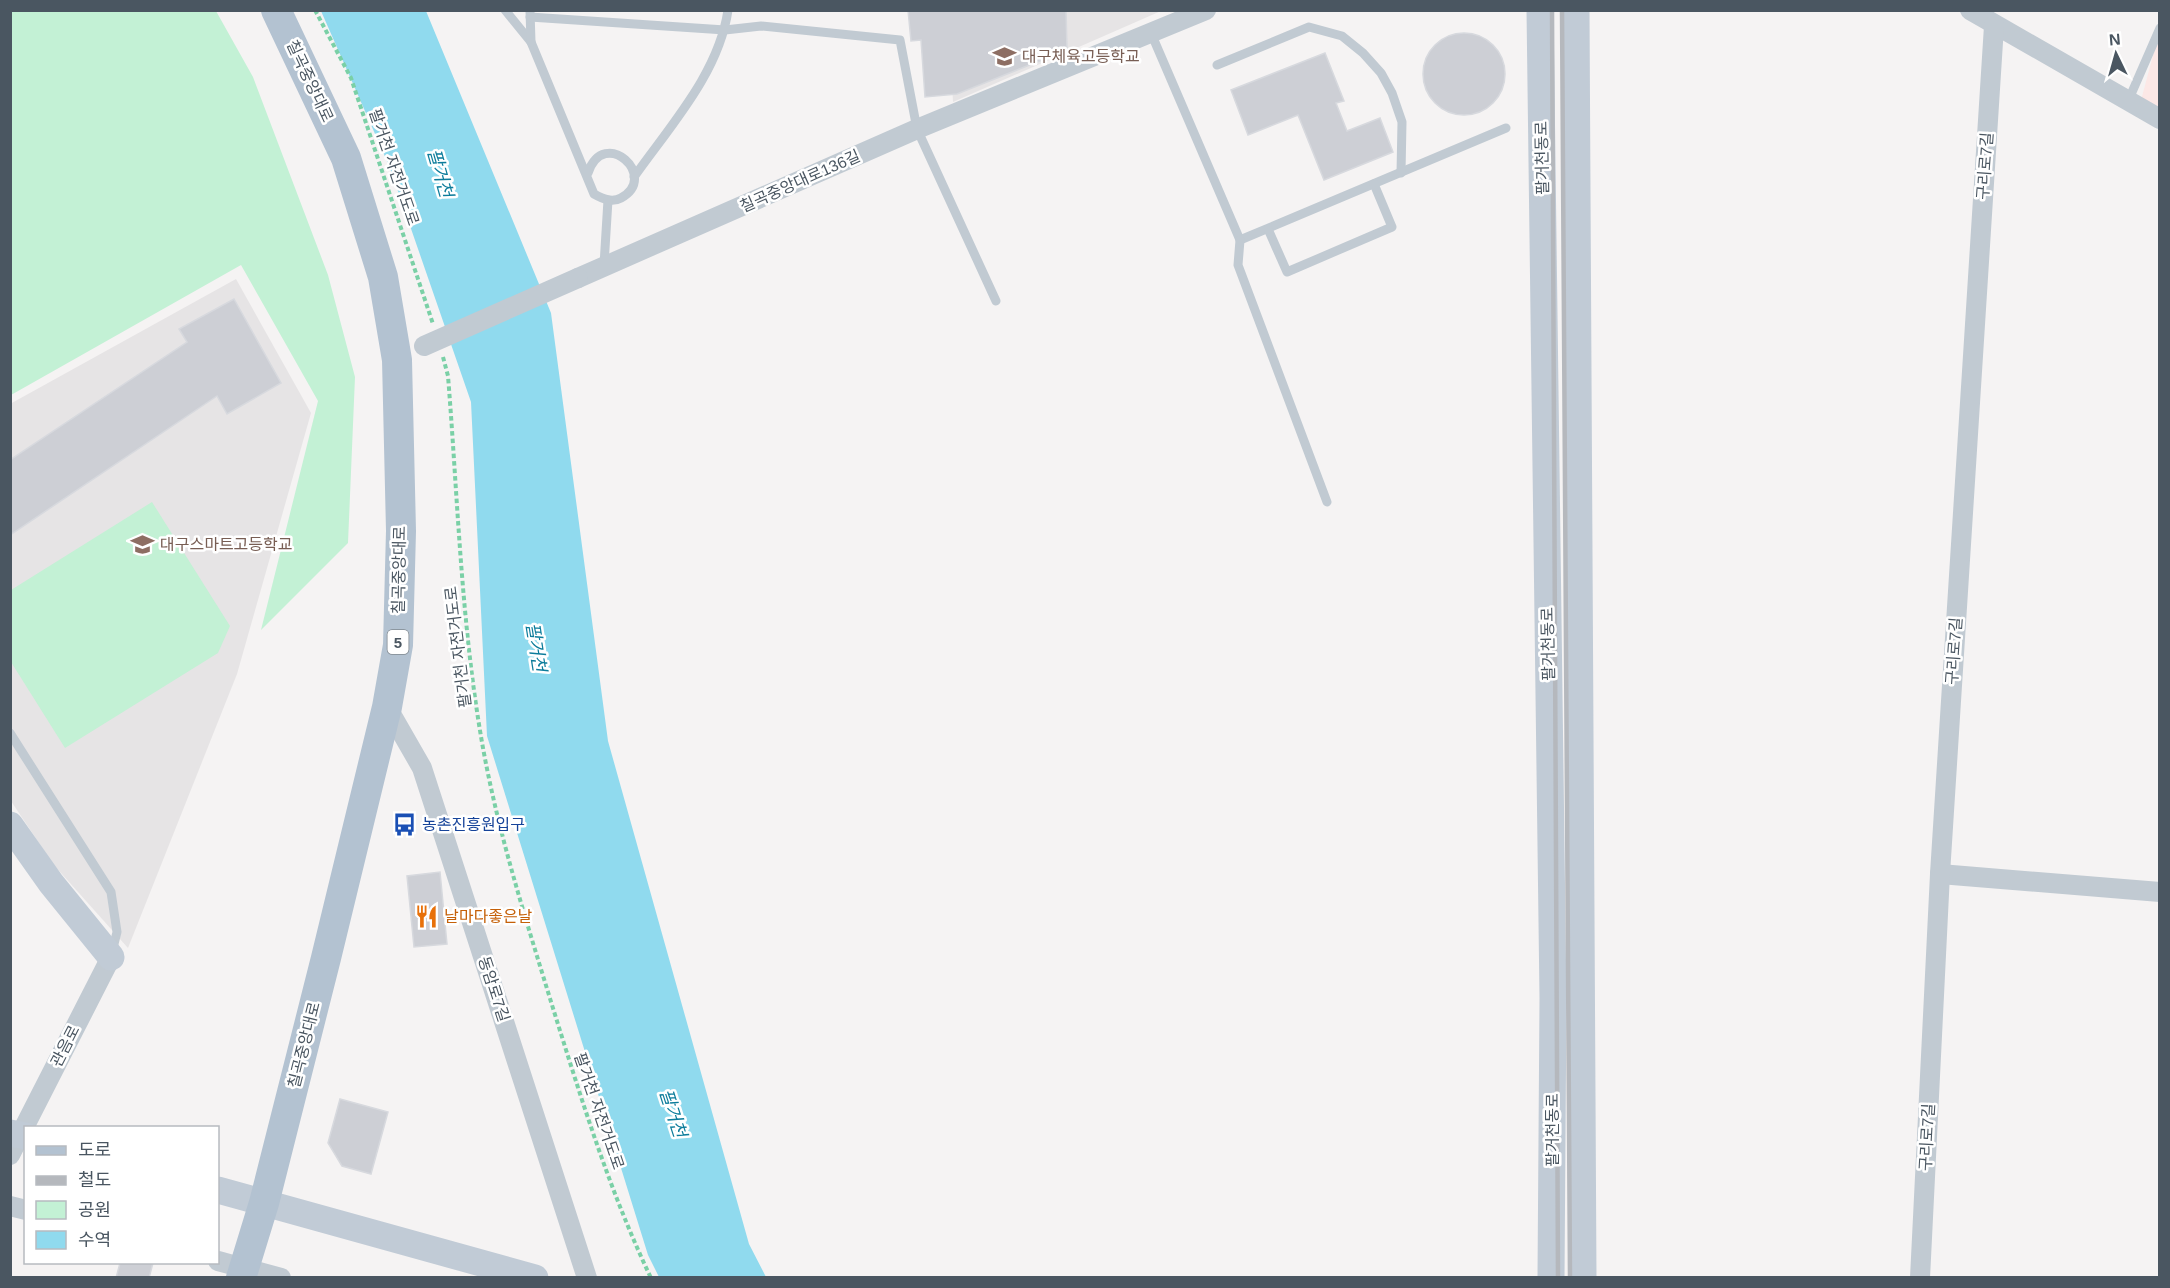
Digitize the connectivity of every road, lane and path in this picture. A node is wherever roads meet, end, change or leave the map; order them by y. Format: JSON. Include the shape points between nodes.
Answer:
{"nodes":[{"id":1,"x":276,"y":10,"type":"edge"},
{"id":2,"x":315,"y":10,"type":"edge"},
{"id":3,"x":505,"y":10,"type":"edge"},
{"id":4,"x":728,"y":10,"type":"edge"},
{"id":5,"x":1540,"y":10,"type":"edge"},
{"id":6,"x":1576,"y":10,"type":"edge"},
{"id":7,"x":1970,"y":10,"type":"edge"},
{"id":8,"x":1196,"y":12,"type":"edge"},
{"id":9,"x":530,"y":14,"type":"edge"},
{"id":10,"x":1995,"y":18,"type":"edge"},
{"id":11,"x":2160,"y":28,"type":"edge"},
{"id":12,"x":725,"y":30,"type":"junction"},
{"id":13,"x":1151,"y":33,"type":"junction"},
{"id":14,"x":531,"y":42,"type":"junction"},
{"id":15,"x":1217,"y":65,"type":"dead end"},
{"id":16,"x":2128,"y":99,"type":"junction"},
{"id":17,"x":2160,"y":119,"type":"edge"},
{"id":18,"x":1506,"y":128,"type":"dead end"},
{"id":19,"x":917,"y":129,"type":"junction"},
{"id":20,"x":588,"y":173,"type":"junction"},
{"id":21,"x":1401,"y":173,"type":"junction"},
{"id":22,"x":634,"y":177,"type":"junction"},
{"id":23,"x":1374,"y":184,"type":"junction"},
{"id":24,"x":608,"y":200,"type":"junction"},
{"id":25,"x":1268,"y":229,"type":"junction"},
{"id":26,"x":1240,"y":240,"type":"junction"},
{"id":27,"x":604,"y":266,"type":"junction"},
{"id":28,"x":996,"y":301,"type":"dead end"},
{"id":29,"x":434,"y":344,"type":"junction"},
{"id":30,"x":397,"y":360,"type":"junction"},
{"id":31,"x":1327,"y":502,"type":"dead end"},
{"id":32,"x":387,"y":707,"type":"junction"},
{"id":33,"x":10,"y":733,"type":"edge"},
{"id":34,"x":10,"y":825,"type":"edge"},
{"id":35,"x":1940,"y":874,"type":"junction"},
{"id":36,"x":2160,"y":892,"type":"edge"},
{"id":37,"x":111,"y":957,"type":"junction"},
{"id":38,"x":16,"y":1140,"type":"edge"},
{"id":39,"x":219,"y":1190,"type":"edge"},
{"id":40,"x":264,"y":1203,"type":"junction"},
{"id":41,"x":234,"y":1269,"type":"edge"},
{"id":42,"x":281,"y":1278,"type":"edge"},
{"id":43,"x":535,"y":1278,"type":"edge"},
{"id":44,"x":587,"y":1278,"type":"edge"},
{"id":45,"x":651,"y":1278,"type":"edge"},
{"id":46,"x":1551,"y":1278,"type":"edge"},
{"id":47,"x":1583,"y":1278,"type":"edge"},
{"id":48,"x":1920,"y":1278,"type":"edge"}],
"edges":[{"from":1,"to":30,"type":"main road","name":"칠곡중앙대로","number":"5","via":[[346,158],[383,277]]},
{"from":2,"to":29,"type":"path","name":"팔거천 자전거도로","via":[[351,78],[424,289]]},
{"from":3,"to":14,"type":"lane"},
{"from":4,"to":12,"type":"lane"},
{"from":5,"to":46,"type":"street","name":"팔거천동로","via":[[1553,998]]},
{"from":6,"to":47,"type":"street","name":"팔거천동로"},
{"from":7,"to":10,"type":"street"},
{"from":8,"to":13,"type":"street","name":"칠곡중앙대로136길"},
{"from":9,"to":12,"type":"lane"},
{"from":9,"to":14,"type":"lane"},
{"from":10,"to":16,"type":"street"},
{"from":10,"to":35,"type":"street","name":"구리로7길"},
{"from":11,"to":16,"type":"lane"},
{"from":12,"to":19,"type":"lane","via":[[761,26],[900,40]]},
{"from":12,"to":22,"type":"lane","via":[[712,64]]},
{"from":13,"to":19,"type":"street","name":"칠곡중앙대로136길"},
{"from":13,"to":26,"type":"lane"},
{"from":14,"to":20,"type":"lane"},
{"from":15,"to":21,"type":"lane","via":[[1309,27],[1342,36],[1363,52],[1392,93],[1402,122]]},
{"from":16,"to":17,"type":"street"},
{"from":18,"to":21,"type":"lane"},
{"from":19,"to":27,"type":"street","name":"칠곡중앙대로136길"},
{"from":19,"to":28,"type":"lane"},
{"from":20,"to":22,"type":"lane","via":[[601,156],[616,154],[629,162]]},
{"from":20,"to":24,"type":"lane","via":[[594,194]]},
{"from":21,"to":23,"type":"lane"},
{"from":22,"to":24,"type":"lane","via":[[624,197]]},
{"from":23,"to":25,"type":"lane"},
{"from":23,"to":25,"type":"lane","via":[[1392,227],[1287,272]]},
{"from":24,"to":27,"type":"lane"},
{"from":25,"to":26,"type":"lane"},
{"from":26,"to":31,"type":"lane","via":[[1238,265]]},
{"from":27,"to":29,"type":"street","name":"칠곡중앙대로136길","bridge":true},
{"from":29,"to":30,"type":"street","name":"칠곡중앙대로136길"},
{"from":29,"to":45,"type":"path","name":"팔거천 자전거도로","via":[[448,376],[466,621],[483,748],[508,863],[589,1125]]},
{"from":30,"to":32,"type":"main road","name":"칠곡중앙대로","number":"5","via":[[401,531],[398,645]]},
{"from":32,"to":40,"type":"main road","name":"칠곡중앙대로","number":"5"},
{"from":32,"to":44,"type":"street","name":"동암로7길","via":[[422,768]]},
{"from":33,"to":37,"type":"lane","via":[[111,892],[117,932]]},
{"from":34,"to":37,"type":"street"},
{"from":35,"to":36,"type":"street"},
{"from":35,"to":48,"type":"street","name":"구리로7길"},
{"from":37,"to":38,"type":"street","name":"관음로"},
{"from":39,"to":40,"type":"street"},
{"from":40,"to":41,"type":"main road","name":"칠곡중앙대로","number":"5"},
{"from":40,"to":43,"type":"street"},
{"from":41,"to":42,"type":"street"}]}
